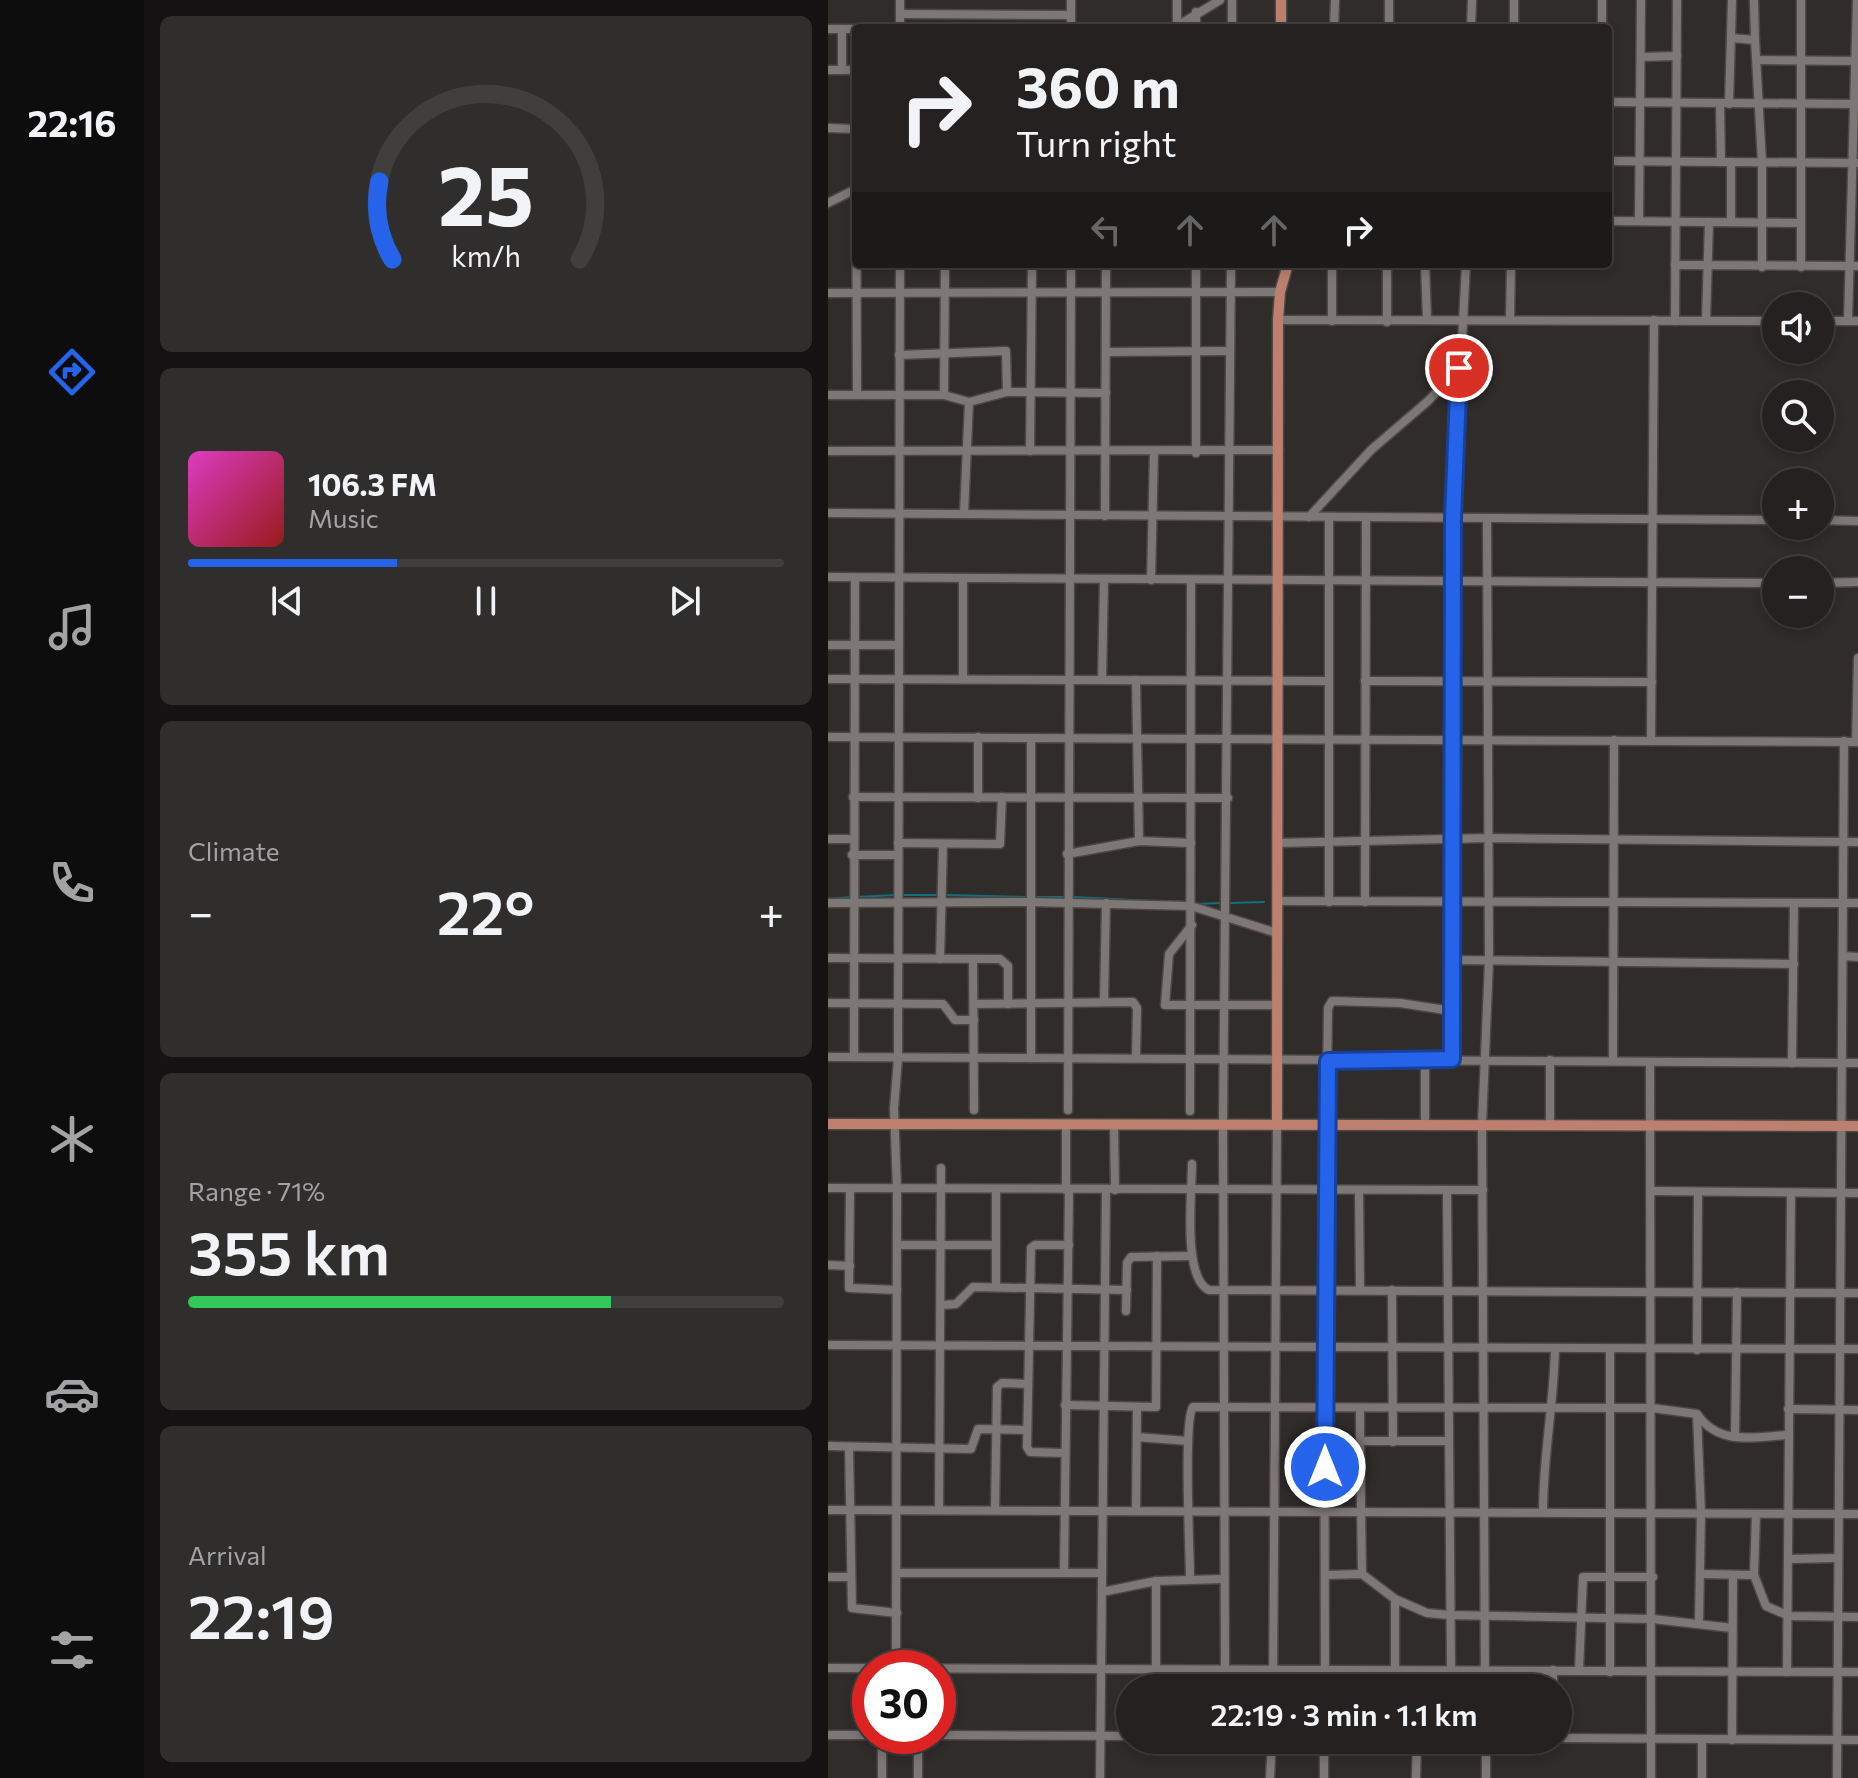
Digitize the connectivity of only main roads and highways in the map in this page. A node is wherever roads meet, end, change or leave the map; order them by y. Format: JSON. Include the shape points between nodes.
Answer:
{"nodes":[{"id":1,"x":1281,"y":0,"type":"edge"},
{"id":2,"x":1281,"y":24,"type":"edge"},
{"id":3,"x":1287,"y":268,"type":"edge"},
{"id":4,"x":828,"y":1124,"type":"edge"},
{"id":5,"x":1277,"y":1124,"type":"junction"},
{"id":6,"x":1858,"y":1126,"type":"edge"}],
"edges":[{"from":1,"to":2,"type":"main road"},
{"from":3,"to":5,"type":"main road","via":[[1278,320]]},
{"from":4,"to":5,"type":"main road"},
{"from":5,"to":6,"type":"main road"}]}
